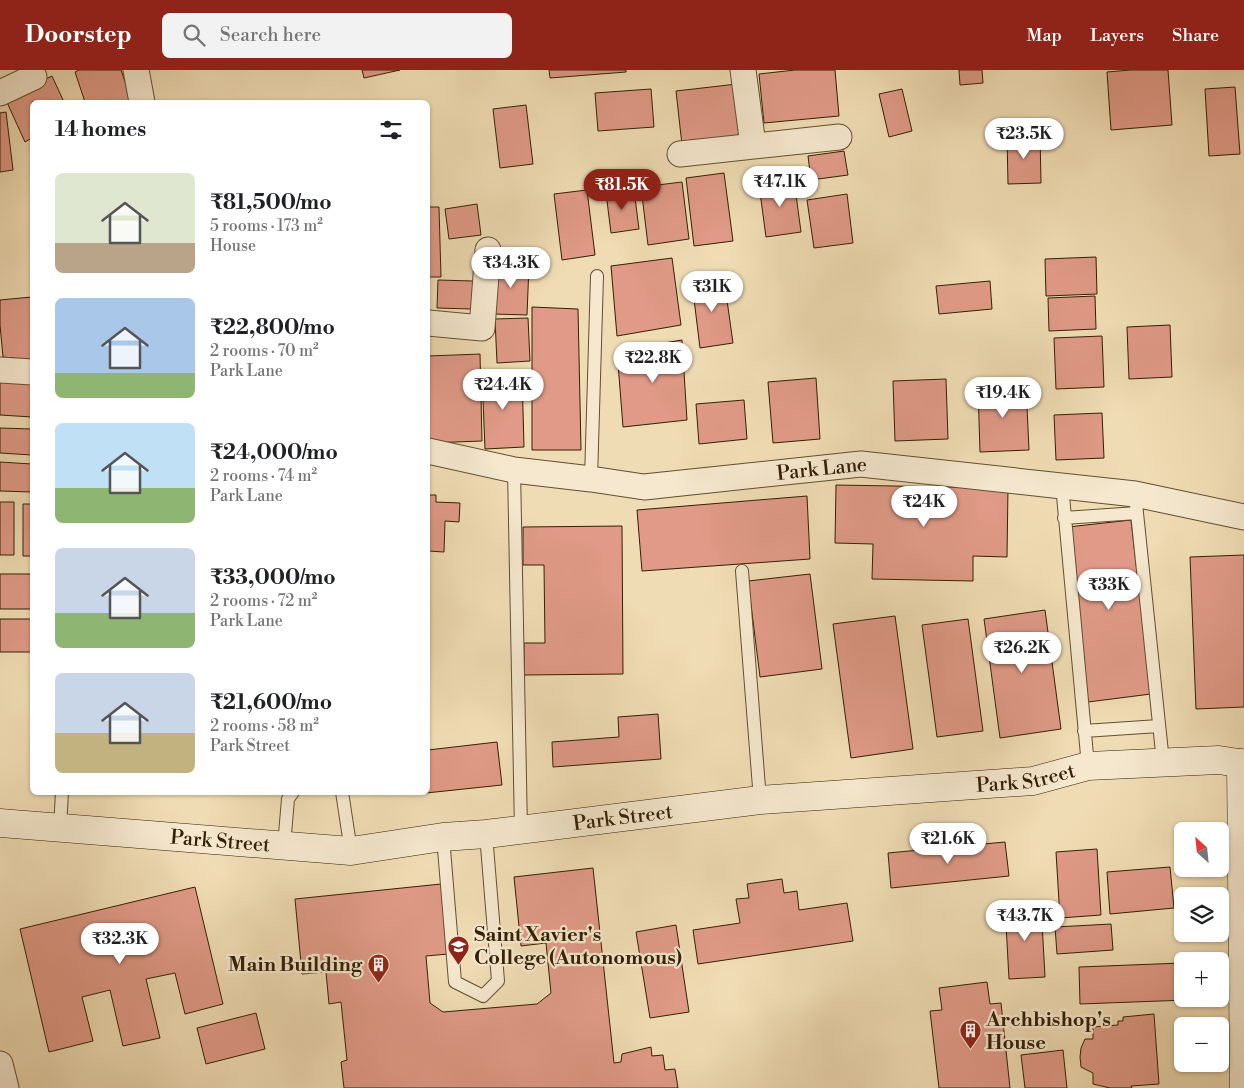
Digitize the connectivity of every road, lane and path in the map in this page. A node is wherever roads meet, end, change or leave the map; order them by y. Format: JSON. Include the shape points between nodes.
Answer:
{"nodes":[{"id":1,"x":136,"y":70,"type":"edge"},
{"id":2,"x":743,"y":70,"type":"edge"},
{"id":3,"x":40,"y":72,"type":"edge"},
{"id":4,"x":0,"y":93,"type":"edge"},
{"id":5,"x":142,"y":100,"type":"edge"},
{"id":6,"x":839,"y":137,"type":"dead end"},
{"id":7,"x":753,"y":145,"type":"junction"},
{"id":8,"x":680,"y":154,"type":"dead end"},
{"id":9,"x":488,"y":250,"type":"dead end"},
{"id":10,"x":597,"y":276,"type":"dead end"},
{"id":11,"x":430,"y":324,"type":"edge"},
{"id":12,"x":0,"y":370,"type":"edge"},
{"id":13,"x":30,"y":372,"type":"edge"},
{"id":14,"x":430,"y":451,"type":"edge"},
{"id":15,"x":514,"y":470,"type":"junction"},
{"id":16,"x":591,"y":478,"type":"junction"},
{"id":17,"x":1062,"y":486,"type":"junction"},
{"id":18,"x":1136,"y":503,"type":"junction"},
{"id":19,"x":1244,"y":517,"type":"edge"},
{"id":20,"x":1064,"y":518,"type":"junction"},
{"id":21,"x":742,"y":571,"type":"dead end"},
{"id":22,"x":1159,"y":726,"type":"junction"},
{"id":23,"x":1084,"y":731,"type":"junction"},
{"id":24,"x":1163,"y":762,"type":"junction"},
{"id":25,"x":1242,"y":763,"type":"edge"},
{"id":26,"x":1088,"y":766,"type":"junction"},
{"id":27,"x":62,"y":795,"type":"edge"},
{"id":28,"x":291,"y":795,"type":"edge"},
{"id":29,"x":342,"y":795,"type":"edge"},
{"id":30,"x":760,"y":800,"type":"junction"},
{"id":31,"x":0,"y":823,"type":"edge"},
{"id":32,"x":60,"y":828,"type":"junction"},
{"id":33,"x":521,"y":830,"type":"junction"},
{"id":34,"x":486,"y":834,"type":"junction"},
{"id":35,"x":443,"y":837,"type":"junction"},
{"id":36,"x":284,"y":846,"type":"junction"},
{"id":37,"x":351,"y":851,"type":"junction"},
{"id":38,"x":0,"y":1064,"type":"edge"},
{"id":39,"x":6,"y":1088,"type":"edge"},
{"id":40,"x":1244,"y":1088,"type":"edge"}],
"edges":[{"from":1,"to":5,"type":"street"},
{"from":2,"to":7,"type":"street"},
{"from":3,"to":4,"type":"street"},
{"from":6,"to":7,"type":"street"},
{"from":7,"to":8,"type":"street"},
{"from":9,"to":11,"type":"street","via":[[482,328]]},
{"from":10,"to":16,"type":"lane"},
{"from":12,"to":13,"type":"street"},
{"from":14,"to":15,"type":"street","name":"Park Lane"},
{"from":15,"to":16,"type":"street","name":"Park Lane"},
{"from":15,"to":33,"type":"lane"},
{"from":16,"to":17,"type":"street","name":"Park Lane","via":[[644,487],[861,464]]},
{"from":17,"to":18,"type":"street","name":"Park Lane"},
{"from":17,"to":20,"type":"lane"},
{"from":18,"to":19,"type":"street","name":"Park Lane"},
{"from":18,"to":20,"type":"lane"},
{"from":18,"to":22,"type":"lane"},
{"from":20,"to":23,"type":"lane"},
{"from":21,"to":30,"type":"lane"},
{"from":22,"to":23,"type":"lane"},
{"from":22,"to":24,"type":"lane"},
{"from":23,"to":26,"type":"lane"},
{"from":24,"to":25,"type":"main road","name":"Park Street","via":[[1219,760]]},
{"from":24,"to":26,"type":"main road","name":"Park Street"},
{"from":25,"to":40,"type":"main road"},
{"from":26,"to":30,"type":"main road","name":"Park Street","via":[[1033,781]]},
{"from":27,"to":32,"type":"lane"},
{"from":28,"to":36,"type":"lane"},
{"from":29,"to":37,"type":"lane"},
{"from":30,"to":33,"type":"main road","name":"Park Street"},
{"from":31,"to":32,"type":"main road","name":"Park Street"},
{"from":32,"to":36,"type":"main road","name":"Park Street"},
{"from":33,"to":34,"type":"main road","name":"Park Street"},
{"from":34,"to":35,"type":"main road","name":"Park Street"},
{"from":34,"to":35,"type":"lane","via":[[498,981],[483,996],[455,982]]},
{"from":35,"to":37,"type":"main road","name":"Park Street"},
{"from":36,"to":37,"type":"main road","name":"Park Street"},
{"from":38,"to":39,"type":"street"}]}
